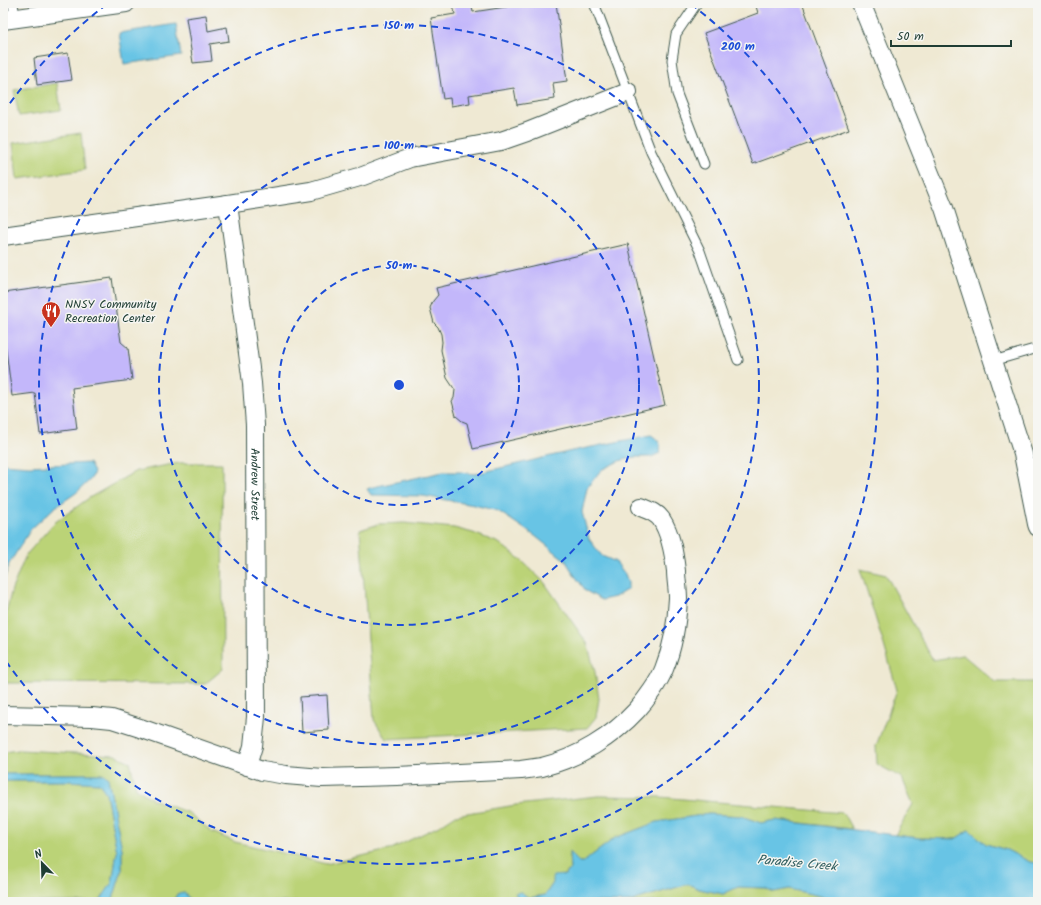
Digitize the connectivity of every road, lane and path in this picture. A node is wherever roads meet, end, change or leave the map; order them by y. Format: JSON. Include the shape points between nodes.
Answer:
{"nodes":[{"id":1,"x":126,"y":3,"type":"edge"},
{"id":2,"x":594,"y":3,"type":"edge"},
{"id":3,"x":697,"y":3,"type":"edge"},
{"id":4,"x":861,"y":3,"type":"edge"},
{"id":5,"x":10,"y":14,"type":"edge"},
{"id":6,"x":628,"y":92,"type":"junction"},
{"id":7,"x":704,"y":164,"type":"dead end"},
{"id":8,"x":228,"y":204,"type":"junction"},
{"id":9,"x":3,"y":236,"type":"edge"},
{"id":10,"x":1038,"y":348,"type":"edge"},
{"id":11,"x":738,"y":360,"type":"dead end"},
{"id":12,"x":993,"y":361,"type":"junction"},
{"id":13,"x":640,"y":508,"type":"dead end"},
{"id":14,"x":1038,"y":527,"type":"edge"},
{"id":15,"x":3,"y":715,"type":"edge"},
{"id":16,"x":247,"y":766,"type":"junction"}],
"edges":[{"from":1,"to":5,"type":"street"},
{"from":2,"to":6,"type":"lane"},
{"from":3,"to":7,"type":"lane","via":[[676,34],[672,60],[677,94]]},
{"from":4,"to":12,"type":"street","via":[[944,208]]},
{"from":6,"to":8,"type":"street","via":[[501,141],[410,158],[363,176],[311,191]]},
{"from":6,"to":11,"type":"lane","via":[[651,152],[700,251]]},
{"from":8,"to":9,"type":"street"},
{"from":8,"to":16,"type":"street","name":"Andrew Street","via":[[252,383],[255,425],[256,717],[253,746]]},
{"from":10,"to":12,"type":"lane"},
{"from":12,"to":14,"type":"street","via":[[1023,454]]},
{"from":13,"to":16,"type":"street","via":[[652,511],[661,518],[668,532],[674,553],[678,597],[676,625],[664,670],[652,691],[618,728],[597,743],[558,762],[521,770],[322,778],[280,774]]},
{"from":15,"to":16,"type":"street","via":[[92,716],[112,719]]}]}
